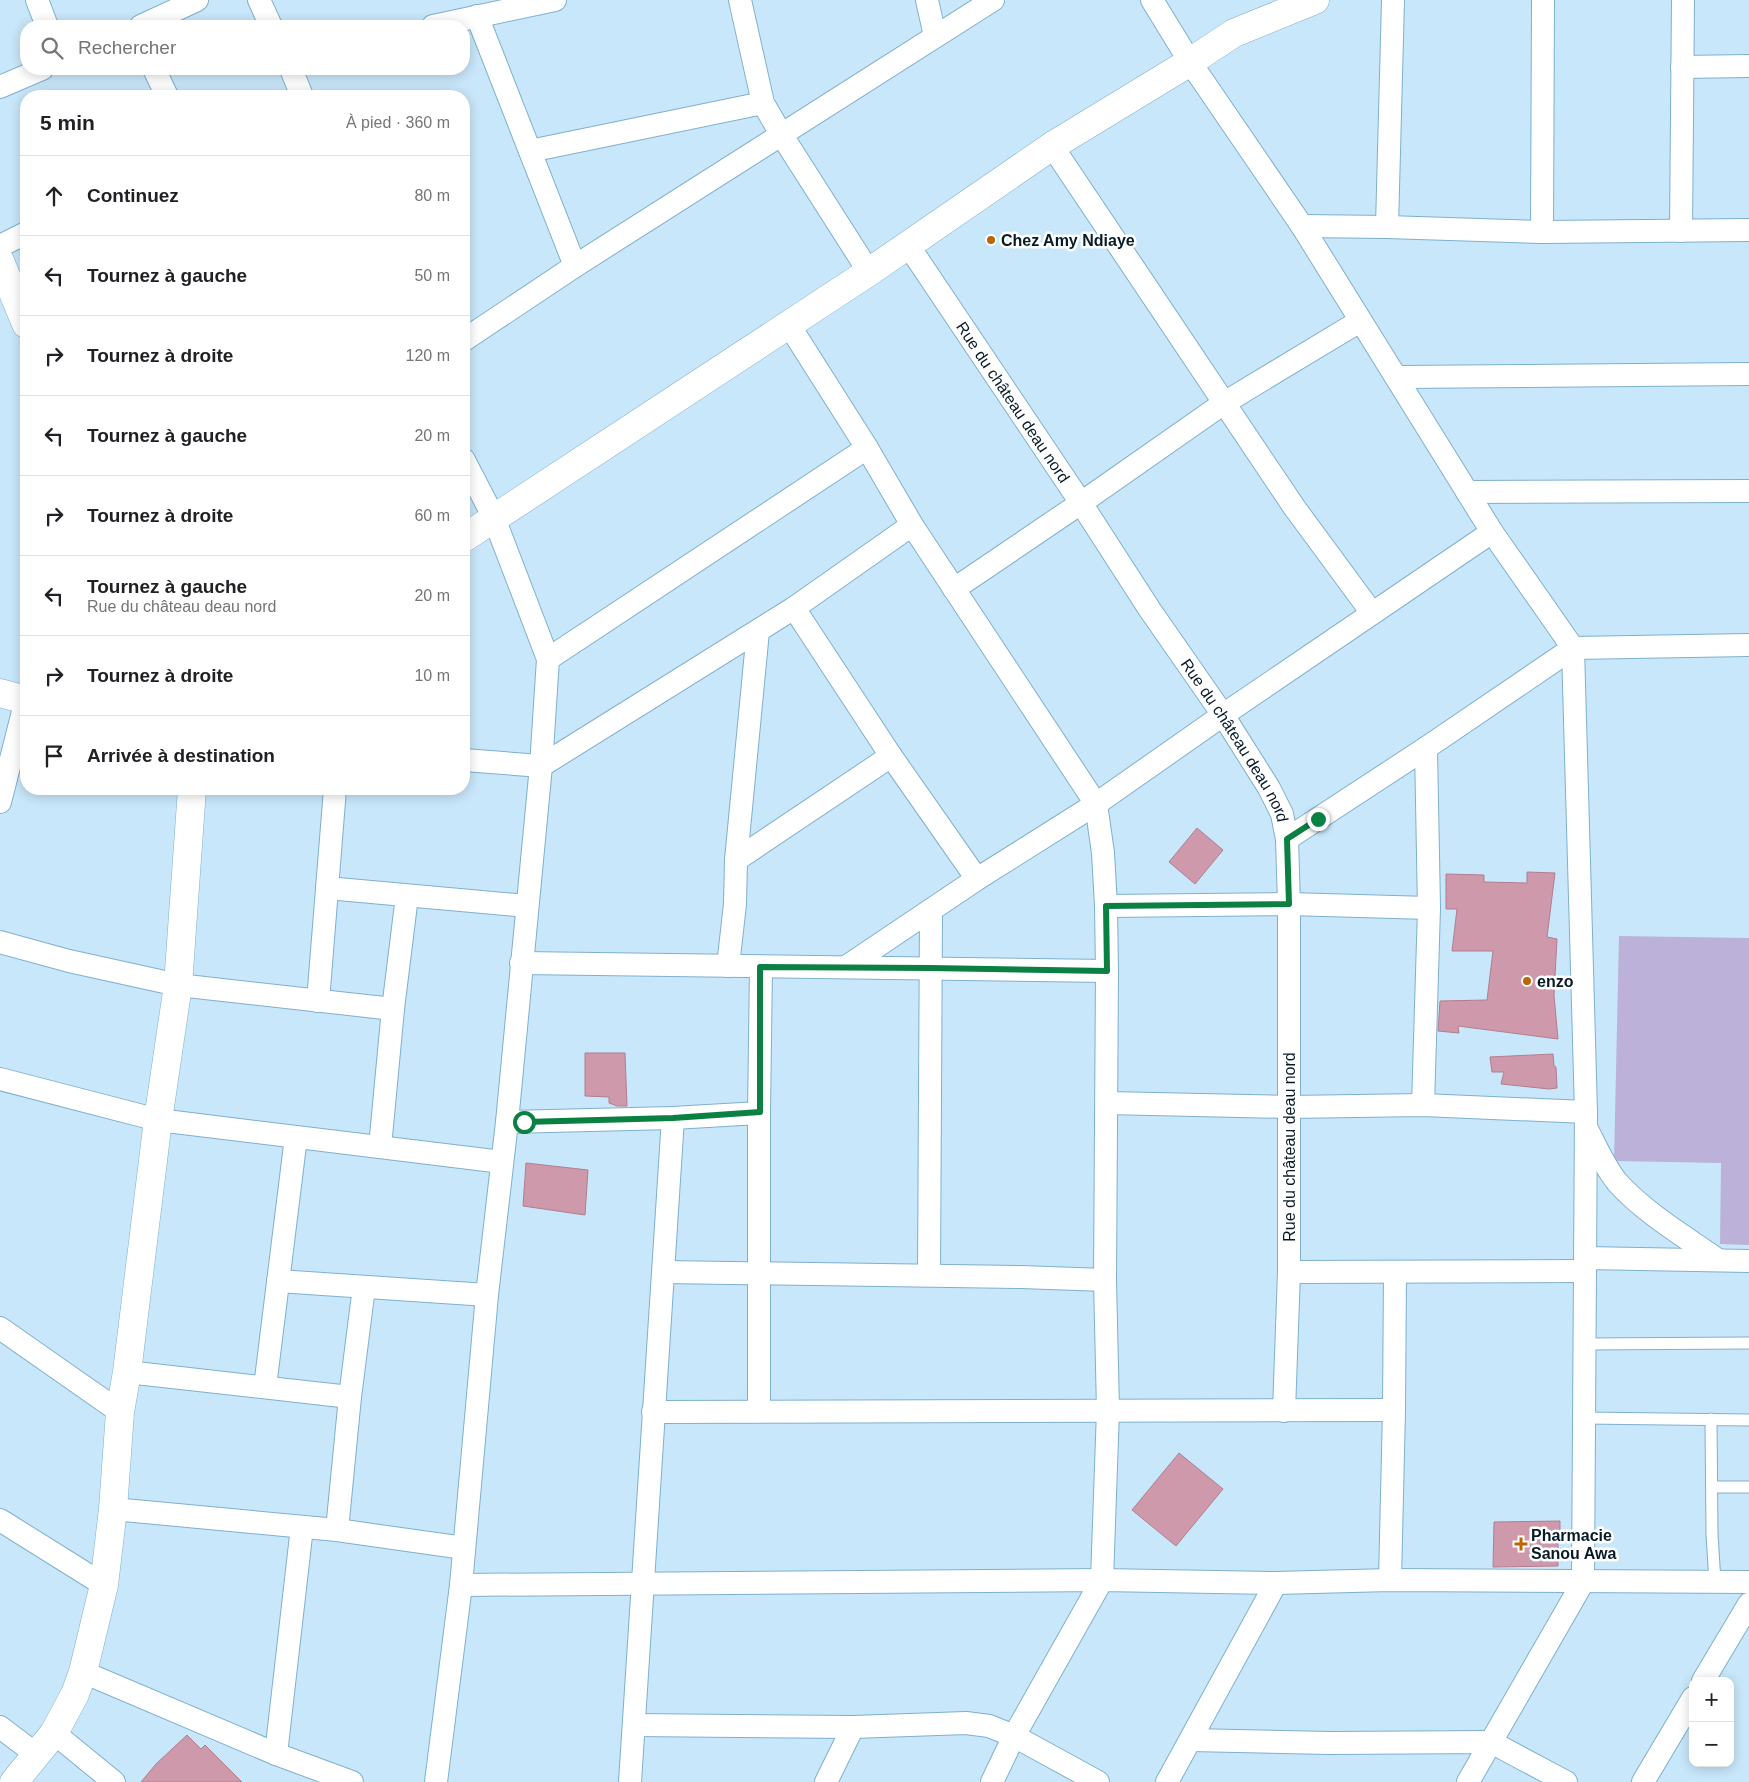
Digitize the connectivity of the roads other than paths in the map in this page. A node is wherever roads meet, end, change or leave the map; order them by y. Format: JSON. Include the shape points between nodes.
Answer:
{"nodes":[{"id":1,"x":37,"y":0,"type":"edge"},
{"id":2,"x":197,"y":0,"type":"edge"},
{"id":3,"x":259,"y":0,"type":"edge"},
{"id":4,"x":555,"y":0,"type":"edge"},
{"id":5,"x":740,"y":0,"type":"edge"},
{"id":6,"x":927,"y":0,"type":"edge"},
{"id":7,"x":993,"y":0,"type":"edge"},
{"id":8,"x":1152,"y":0,"type":"edge"},
{"id":9,"x":1315,"y":0,"type":"edge"},
{"id":10,"x":1393,"y":0,"type":"edge"},
{"id":11,"x":1543,"y":0,"type":"edge"},
{"id":12,"x":1683,"y":0,"type":"edge"},
{"id":13,"x":477,"y":16,"type":"junction"},
{"id":14,"x":45,"y":20,"type":"edge"},
{"id":15,"x":154,"y":20,"type":"edge"},
{"id":16,"x":268,"y":20,"type":"edge"},
{"id":17,"x":459,"y":20,"type":"edge"},
{"id":18,"x":935,"y":36,"type":"junction"},
{"id":19,"x":1190,"y":62,"type":"junction"},
{"id":20,"x":1749,"y":66,"type":"edge"},
{"id":21,"x":1682,"y":67,"type":"junction"},
{"id":22,"x":28,"y":75,"type":"edge"},
{"id":23,"x":157,"y":75,"type":"edge"},
{"id":24,"x":293,"y":75,"type":"edge"},
{"id":25,"x":0,"y":87,"type":"edge"},
{"id":26,"x":164,"y":90,"type":"edge"},
{"id":27,"x":300,"y":90,"type":"edge"},
{"id":28,"x":763,"y":103,"type":"junction"},
{"id":29,"x":781,"y":134,"type":"junction"},
{"id":30,"x":1052,"y":146,"type":"junction"},
{"id":31,"x":530,"y":151,"type":"junction"},
{"id":32,"x":1302,"y":226,"type":"junction"},
{"id":33,"x":1386,"y":227,"type":"junction"},
{"id":34,"x":1749,"y":230,"type":"edge"},
{"id":35,"x":1681,"y":231,"type":"junction"},
{"id":36,"x":1542,"y":232,"type":"junction"},
{"id":37,"x":20,"y":237,"type":"edge"},
{"id":38,"x":908,"y":245,"type":"junction"},
{"id":39,"x":0,"y":246,"type":"edge"},
{"id":40,"x":0,"y":261,"type":"edge"},
{"id":41,"x":574,"y":266,"type":"junction"},
{"id":42,"x":869,"y":272,"type":"junction"},
{"id":43,"x":20,"y":309,"type":"edge"},
{"id":44,"x":1360,"y":321,"type":"junction"},
{"id":45,"x":789,"y":325,"type":"junction"},
{"id":46,"x":470,"y":336,"type":"edge"},
{"id":47,"x":1749,"y":374,"type":"edge"},
{"id":48,"x":1397,"y":377,"type":"junction"},
{"id":49,"x":1224,"y":403,"type":"junction"},
{"id":50,"x":867,"y":448,"type":"junction"},
{"id":51,"x":470,"y":472,"type":"edge"},
{"id":52,"x":1749,"y":491,"type":"edge"},
{"id":53,"x":1467,"y":492,"type":"junction"},
{"id":54,"x":1082,"y":503,"type":"junction"},
{"id":55,"x":494,"y":518,"type":"junction"},
{"id":56,"x":912,"y":525,"type":"junction"},
{"id":57,"x":1492,"y":532,"type":"junction"},
{"id":58,"x":470,"y":534,"type":"edge"},
{"id":59,"x":954,"y":588,"type":"junction"},
{"id":60,"x":794,"y":608,"type":"junction"},
{"id":61,"x":1372,"y":613,"type":"junction"},
{"id":62,"x":758,"y":631,"type":"junction"},
{"id":63,"x":1749,"y":645,"type":"edge"},
{"id":64,"x":1573,"y":648,"type":"junction"},
{"id":65,"x":548,"y":659,"type":"junction"},
{"id":66,"x":0,"y":693,"type":"edge"},
{"id":67,"x":20,"y":698,"type":"edge"},
{"id":68,"x":1223,"y":715,"type":"junction"},
{"id":69,"x":20,"y":724,"type":"edge"},
{"id":70,"x":1426,"y":748,"type":"junction"},
{"id":71,"x":891,"y":756,"type":"junction"},
{"id":72,"x":470,"y":760,"type":"edge"},
{"id":73,"x":541,"y":766,"type":"junction"},
{"id":74,"x":192,"y":795,"type":"edge"},
{"id":75,"x":335,"y":795,"type":"edge"},
{"id":76,"x":0,"y":802,"type":"edge"},
{"id":77,"x":1096,"y":804,"type":"junction"},
{"id":78,"x":1287,"y":839,"type":"junction"},
{"id":79,"x":736,"y":860,"type":"junction"},
{"id":80,"x":977,"y":879,"type":"junction"},
{"id":81,"x":327,"y":888,"type":"junction"},
{"id":82,"x":407,"y":896,"type":"junction"},
{"id":83,"x":1289,"y":904,"type":"junction"},
{"id":84,"x":527,"y":906,"type":"junction"},
{"id":85,"x":1106,"y":906,"type":"junction"},
{"id":86,"x":1429,"y":908,"type":"junction"},
{"id":87,"x":931,"y":911,"type":"junction"},
{"id":88,"x":0,"y":942,"type":"edge"},
{"id":89,"x":521,"y":963,"type":"junction"},
{"id":90,"x":728,"y":966,"type":"junction"},
{"id":91,"x":760,"y":967,"type":"junction"},
{"id":92,"x":846,"y":967,"type":"junction"},
{"id":93,"x":930,"y":968,"type":"junction"},
{"id":94,"x":1107,"y":971,"type":"junction"},
{"id":95,"x":178,"y":984,"type":"junction"},
{"id":96,"x":318,"y":1001,"type":"junction"},
{"id":97,"x":393,"y":1009,"type":"junction"},
{"id":98,"x":0,"y":1079,"type":"edge"},
{"id":99,"x":1107,"y":1103,"type":"junction"},
{"id":100,"x":1423,"y":1105,"type":"junction"},
{"id":101,"x":1289,"y":1107,"type":"junction"},
{"id":102,"x":760,"y":1112,"type":"junction"},
{"id":103,"x":673,"y":1118,"type":"junction"},
{"id":104,"x":1586,"y":1119,"type":"junction"},
{"id":105,"x":158,"y":1120,"type":"junction"},
{"id":106,"x":507,"y":1122,"type":"junction"},
{"id":107,"x":296,"y":1137,"type":"junction"},
{"id":108,"x":380,"y":1147,"type":"junction"},
{"id":109,"x":502,"y":1162,"type":"junction"},
{"id":110,"x":1718,"y":1260,"type":"junction"},
{"id":111,"x":1749,"y":1261,"type":"edge"},
{"id":112,"x":1585,"y":1265,"type":"junction"},
{"id":113,"x":664,"y":1272,"type":"junction"},
{"id":114,"x":1289,"y":1272,"type":"junction"},
{"id":115,"x":1395,"y":1272,"type":"junction"},
{"id":116,"x":759,"y":1273,"type":"junction"},
{"id":117,"x":929,"y":1275,"type":"junction"},
{"id":118,"x":1105,"y":1280,"type":"junction"},
{"id":119,"x":278,"y":1281,"type":"junction"},
{"id":120,"x":364,"y":1287,"type":"junction"},
{"id":121,"x":487,"y":1295,"type":"junction"},
{"id":122,"x":0,"y":1328,"type":"edge"},
{"id":123,"x":1749,"y":1342,"type":"edge"},
{"id":124,"x":1584,"y":1344,"type":"junction"},
{"id":125,"x":127,"y":1372,"type":"junction"},
{"id":126,"x":265,"y":1387,"type":"junction"},
{"id":127,"x":350,"y":1397,"type":"junction"},
{"id":128,"x":1108,"y":1410,"type":"junction"},
{"id":129,"x":1394,"y":1410,"type":"junction"},
{"id":130,"x":759,"y":1411,"type":"junction"},
{"id":131,"x":1284,"y":1411,"type":"junction"},
{"id":132,"x":120,"y":1412,"type":"junction"},
{"id":133,"x":653,"y":1412,"type":"junction"},
{"id":134,"x":1584,"y":1418,"type":"junction"},
{"id":135,"x":1711,"y":1420,"type":"junction"},
{"id":136,"x":1749,"y":1420,"type":"edge"},
{"id":137,"x":1749,"y":1487,"type":"edge"},
{"id":138,"x":1712,"y":1488,"type":"junction"},
{"id":139,"x":113,"y":1509,"type":"junction"},
{"id":140,"x":0,"y":1520,"type":"edge"},
{"id":141,"x":302,"y":1527,"type":"junction"},
{"id":142,"x":337,"y":1530,"type":"junction"},
{"id":143,"x":464,"y":1548,"type":"junction"},
{"id":144,"x":1102,"y":1580,"type":"junction"},
{"id":145,"x":1390,"y":1580,"type":"junction"},
{"id":146,"x":1583,"y":1582,"type":"junction"},
{"id":147,"x":1715,"y":1582,"type":"junction"},
{"id":148,"x":1749,"y":1582,"type":"edge"},
{"id":149,"x":1276,"y":1583,"type":"junction"},
{"id":150,"x":643,"y":1584,"type":"junction"},
{"id":151,"x":104,"y":1585,"type":"junction"},
{"id":152,"x":461,"y":1585,"type":"junction"},
{"id":153,"x":1749,"y":1604,"type":"edge"},
{"id":154,"x":83,"y":1672,"type":"junction"},
{"id":155,"x":1705,"y":1677,"type":"edge"},
{"id":156,"x":1689,"y":1705,"type":"edge"},
{"id":157,"x":634,"y":1725,"type":"junction"},
{"id":158,"x":0,"y":1727,"type":"edge"},
{"id":159,"x":853,"y":1727,"type":"junction"},
{"id":160,"x":54,"y":1733,"type":"junction"},
{"id":161,"x":1014,"y":1736,"type":"junction"},
{"id":162,"x":1191,"y":1740,"type":"junction"},
{"id":163,"x":1490,"y":1742,"type":"junction"},
{"id":164,"x":276,"y":1754,"type":"junction"},
{"id":165,"x":37,"y":1755,"type":"junction"},
{"id":166,"x":633,"y":1780,"type":"edge"},
{"id":167,"x":14,"y":1782,"type":"edge"},
{"id":168,"x":114,"y":1782,"type":"edge"},
{"id":169,"x":352,"y":1782,"type":"edge"},
{"id":170,"x":436,"y":1782,"type":"edge"},
{"id":171,"x":826,"y":1782,"type":"edge"},
{"id":172,"x":992,"y":1782,"type":"edge"},
{"id":173,"x":1098,"y":1782,"type":"edge"},
{"id":174,"x":1167,"y":1782,"type":"edge"},
{"id":175,"x":1468,"y":1782,"type":"edge"},
{"id":176,"x":1566,"y":1782,"type":"edge"},
{"id":177,"x":1643,"y":1782,"type":"edge"}],
"edges":[{"from":1,"to":14,"type":"street"},
{"from":2,"to":15,"type":"street"},
{"from":3,"to":16,"type":"street"},
{"from":4,"to":13,"type":"street"},
{"from":5,"to":28,"type":"street"},
{"from":6,"to":18,"type":"street"},
{"from":7,"to":18,"type":"street"},
{"from":8,"to":19,"type":"street"},
{"from":9,"to":19,"type":"main road","via":[[1234,33]]},
{"from":10,"to":33,"type":"street"},
{"from":11,"to":36,"type":"street"},
{"from":12,"to":21,"type":"street"},
{"from":13,"to":17,"type":"street"},
{"from":13,"to":31,"type":"street"},
{"from":18,"to":29,"type":"street"},
{"from":19,"to":30,"type":"main road"},
{"from":19,"to":32,"type":"street"},
{"from":20,"to":21,"type":"street"},
{"from":21,"to":35,"type":"street"},
{"from":22,"to":25,"type":"street"},
{"from":23,"to":26,"type":"street"},
{"from":24,"to":27,"type":"street"},
{"from":28,"to":29,"type":"street"},
{"from":28,"to":31,"type":"street"},
{"from":29,"to":41,"type":"street"},
{"from":29,"to":42,"type":"street"},
{"from":30,"to":38,"type":"main road"},
{"from":30,"to":49,"type":"street"},
{"from":31,"to":41,"type":"street"},
{"from":32,"to":33,"type":"street"},
{"from":32,"to":44,"type":"street"},
{"from":33,"to":36,"type":"street"},
{"from":34,"to":35,"type":"street"},
{"from":35,"to":36,"type":"street"},
{"from":37,"to":39,"type":"street"},
{"from":38,"to":42,"type":"main road"},
{"from":38,"to":54,"type":"street","name":"Rue du château deau nord"},
{"from":40,"to":43,"type":"main road"},
{"from":41,"to":46,"type":"street"},
{"from":42,"to":45,"type":"main road"},
{"from":44,"to":48,"type":"street"},
{"from":44,"to":49,"type":"street"},
{"from":45,"to":50,"type":"street"},
{"from":45,"to":55,"type":"main road"},
{"from":47,"to":48,"type":"street"},
{"from":48,"to":53,"type":"street"},
{"from":49,"to":54,"type":"street"},
{"from":49,"to":61,"type":"street","via":[[1294,508]]},
{"from":50,"to":56,"type":"street"},
{"from":50,"to":65,"type":"street"},
{"from":51,"to":55,"type":"street"},
{"from":52,"to":53,"type":"street"},
{"from":53,"to":57,"type":"street"},
{"from":54,"to":59,"type":"street"},
{"from":54,"to":68,"type":"street","name":"Rue du château deau nord","via":[[1150,610]]},
{"from":55,"to":58,"type":"main road"},
{"from":55,"to":65,"type":"street"},
{"from":56,"to":59,"type":"street"},
{"from":56,"to":60,"type":"street"},
{"from":57,"to":61,"type":"street"},
{"from":57,"to":64,"type":"street"},
{"from":59,"to":77,"type":"street"},
{"from":60,"to":62,"type":"street"},
{"from":60,"to":71,"type":"street"},
{"from":61,"to":68,"type":"street"},
{"from":62,"to":73,"type":"street"},
{"from":62,"to":79,"type":"street"},
{"from":63,"to":64,"type":"street"},
{"from":64,"to":70,"type":"street"},
{"from":64,"to":104,"type":"street"},
{"from":65,"to":73,"type":"street"},
{"from":66,"to":67,"type":"main road"},
{"from":68,"to":77,"type":"street"},
{"from":68,"to":78,"type":"street","name":"Rue du château deau nord","via":[[1269,788],[1282,814]]},
{"from":69,"to":76,"type":"street"},
{"from":70,"to":78,"type":"street"},
{"from":70,"to":86,"type":"street"},
{"from":71,"to":79,"type":"street"},
{"from":71,"to":80,"type":"street"},
{"from":72,"to":73,"type":"street"},
{"from":73,"to":84,"type":"street"},
{"from":74,"to":95,"type":"main road"},
{"from":75,"to":81,"type":"street"},
{"from":77,"to":80,"type":"street"},
{"from":77,"to":85,"type":"street"},
{"from":78,"to":83,"type":"street","name":"Rue du château deau nord"},
{"from":79,"to":90,"type":"street"},
{"from":80,"to":87,"type":"street"},
{"from":81,"to":82,"type":"street"},
{"from":81,"to":96,"type":"street"},
{"from":82,"to":84,"type":"street"},
{"from":82,"to":97,"type":"street"},
{"from":83,"to":85,"type":"street"},
{"from":83,"to":86,"type":"street"},
{"from":83,"to":101,"type":"street","name":"Rue du château deau nord"},
{"from":84,"to":89,"type":"street"},
{"from":85,"to":94,"type":"street"},
{"from":86,"to":100,"type":"street"},
{"from":87,"to":92,"type":"street"},
{"from":87,"to":93,"type":"street"},
{"from":88,"to":95,"type":"street","via":[[69,961]]},
{"from":89,"to":90,"type":"street"},
{"from":89,"to":106,"type":"street"},
{"from":90,"to":91,"type":"street"},
{"from":91,"to":92,"type":"street"},
{"from":91,"to":102,"type":"street"},
{"from":92,"to":93,"type":"street"},
{"from":93,"to":94,"type":"street"},
{"from":93,"to":117,"type":"street"},
{"from":94,"to":99,"type":"street"},
{"from":95,"to":96,"type":"street"},
{"from":95,"to":105,"type":"main road"},
{"from":96,"to":97,"type":"street"},
{"from":97,"to":108,"type":"street"},
{"from":98,"to":105,"type":"street"},
{"from":99,"to":101,"type":"street"},
{"from":99,"to":118,"type":"street"},
{"from":100,"to":101,"type":"street"},
{"from":100,"to":104,"type":"street"},
{"from":101,"to":114,"type":"street","name":"Rue du château deau nord"},
{"from":102,"to":103,"type":"street"},
{"from":102,"to":116,"type":"street"},
{"from":103,"to":106,"type":"street"},
{"from":103,"to":113,"type":"street"},
{"from":104,"to":110,"type":"street","via":[[1600,1157],[1617,1181],[1655,1216]]},
{"from":104,"to":112,"type":"street"},
{"from":105,"to":107,"type":"street"},
{"from":105,"to":125,"type":"main road"},
{"from":106,"to":109,"type":"street"},
{"from":107,"to":108,"type":"street"},
{"from":107,"to":119,"type":"street"},
{"from":108,"to":109,"type":"street"},
{"from":109,"to":121,"type":"street"},
{"from":110,"to":111,"type":"street"},
{"from":110,"to":112,"type":"street"},
{"from":112,"to":115,"type":"street"},
{"from":112,"to":124,"type":"street"},
{"from":113,"to":116,"type":"street"},
{"from":113,"to":133,"type":"street"},
{"from":114,"to":115,"type":"street"},
{"from":114,"to":131,"type":"street","name":"Rue du château deau nord"},
{"from":115,"to":129,"type":"street"},
{"from":116,"to":117,"type":"street"},
{"from":116,"to":130,"type":"street"},
{"from":117,"to":118,"type":"street"},
{"from":118,"to":128,"type":"street"},
{"from":119,"to":120,"type":"street"},
{"from":119,"to":126,"type":"street"},
{"from":120,"to":121,"type":"street"},
{"from":120,"to":127,"type":"street"},
{"from":121,"to":143,"type":"street"},
{"from":122,"to":132,"type":"street"},
{"from":123,"to":124,"type":"lane"},
{"from":124,"to":134,"type":"street"},
{"from":125,"to":126,"type":"street"},
{"from":125,"to":132,"type":"main road"},
{"from":126,"to":127,"type":"street"},
{"from":127,"to":142,"type":"street"},
{"from":128,"to":130,"type":"street"},
{"from":128,"to":131,"type":"street"},
{"from":128,"to":144,"type":"street"},
{"from":129,"to":131,"type":"street"},
{"from":129,"to":145,"type":"street"},
{"from":130,"to":133,"type":"street"},
{"from":132,"to":139,"type":"main road"},
{"from":133,"to":150,"type":"street"},
{"from":134,"to":135,"type":"lane"},
{"from":134,"to":146,"type":"street"},
{"from":135,"to":136,"type":"lane"},
{"from":135,"to":138,"type":"lane"},
{"from":137,"to":138,"type":"lane"},
{"from":138,"to":147,"type":"lane"},
{"from":139,"to":141,"type":"street"},
{"from":139,"to":151,"type":"main road"},
{"from":140,"to":151,"type":"street"},
{"from":141,"to":142,"type":"street"},
{"from":141,"to":164,"type":"street"},
{"from":142,"to":143,"type":"street"},
{"from":143,"to":152,"type":"street"},
{"from":144,"to":149,"type":"street"},
{"from":144,"to":150,"type":"street"},
{"from":144,"to":161,"type":"street"},
{"from":145,"to":146,"type":"street"},
{"from":145,"to":149,"type":"street"},
{"from":146,"to":147,"type":"street"},
{"from":146,"to":163,"type":"street"},
{"from":147,"to":148,"type":"street"},
{"from":149,"to":162,"type":"street"},
{"from":150,"to":152,"type":"street"},
{"from":150,"to":157,"type":"street"},
{"from":151,"to":154,"type":"main road"},
{"from":152,"to":170,"type":"street"},
{"from":153,"to":155,"type":"street"},
{"from":154,"to":160,"type":"main road"},
{"from":154,"to":164,"type":"street"},
{"from":156,"to":177,"type":"street"},
{"from":157,"to":159,"type":"street"},
{"from":157,"to":166,"type":"street"},
{"from":158,"to":165,"type":"street"},
{"from":159,"to":161,"type":"street","via":[[966,1723],[989,1726]]},
{"from":159,"to":171,"type":"street"},
{"from":160,"to":165,"type":"main road"},
{"from":160,"to":168,"type":"street"},
{"from":161,"to":172,"type":"street"},
{"from":161,"to":173,"type":"street"},
{"from":162,"to":163,"type":"street"},
{"from":162,"to":174,"type":"street"},
{"from":163,"to":175,"type":"street"},
{"from":163,"to":176,"type":"street"},
{"from":164,"to":169,"type":"street"},
{"from":165,"to":167,"type":"main road"}]}
